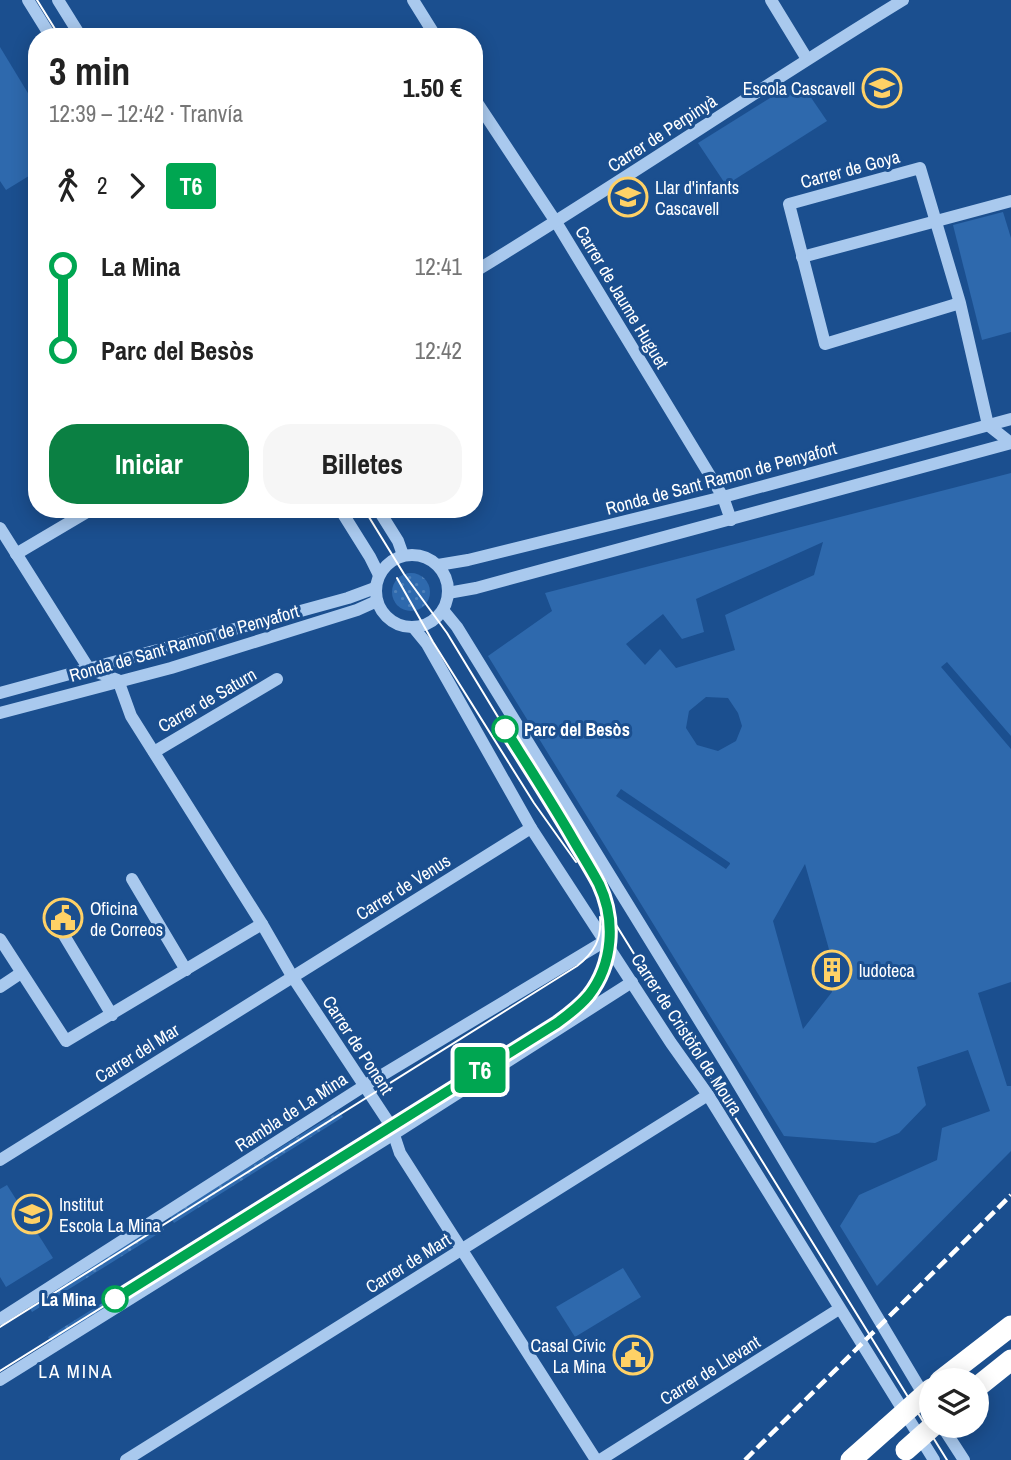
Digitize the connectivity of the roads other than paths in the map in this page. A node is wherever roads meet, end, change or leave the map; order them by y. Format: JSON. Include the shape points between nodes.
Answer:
{"nodes":[{"id":1,"x":28,"y":0,"type":"edge"},
{"id":2,"x":58,"y":0,"type":"edge"},
{"id":3,"x":413,"y":0,"type":"edge"},
{"id":4,"x":771,"y":0,"type":"edge"},
{"id":5,"x":903,"y":0,"type":"edge"},
{"id":6,"x":45,"y":28,"type":"edge"},
{"id":7,"x":75,"y":28,"type":"edge"},
{"id":8,"x":430,"y":28,"type":"edge"},
{"id":9,"x":807,"y":59,"type":"junction"},
{"id":10,"x":483,"y":112,"type":"edge"},
{"id":11,"x":1011,"y":201,"type":"edge"},
{"id":12,"x":936,"y":220,"type":"junction"},
{"id":13,"x":556,"y":222,"type":"junction"},
{"id":14,"x":802,"y":257,"type":"junction"},
{"id":15,"x":483,"y":267,"type":"edge"},
{"id":16,"x":960,"y":303,"type":"junction"},
{"id":17,"x":1011,"y":419,"type":"edge"},
{"id":18,"x":988,"y":425,"type":"junction"},
{"id":19,"x":1011,"y":443,"type":"edge"},
{"id":20,"x":723,"y":497,"type":"junction"},
{"id":21,"x":77,"y":518,"type":"edge"},
{"id":22,"x":346,"y":518,"type":"edge"},
{"id":23,"x":384,"y":518,"type":"edge"},
{"id":24,"x":735,"y":519,"type":"junction"},
{"id":25,"x":0,"y":528,"type":"edge"},
{"id":26,"x":16,"y":554,"type":"junction"},
{"id":27,"x":403,"y":555,"type":"junction"},
{"id":28,"x":438,"y":565,"type":"junction"},
{"id":29,"x":377,"y":588,"type":"junction"},
{"id":30,"x":448,"y":593,"type":"junction"},
{"id":31,"x":443,"y":610,"type":"junction"},
{"id":32,"x":413,"y":627,"type":"junction"},
{"id":33,"x":89,"y":669,"type":"junction"},
{"id":34,"x":277,"y":679,"type":"dead end"},
{"id":35,"x":118,"y":680,"type":"junction"},
{"id":36,"x":0,"y":693,"type":"edge"},
{"id":37,"x":0,"y":713,"type":"edge"},
{"id":38,"x":154,"y":752,"type":"junction"},
{"id":39,"x":531,"y":828,"type":"junction"},
{"id":40,"x":132,"y":879,"type":"dead end"},
{"id":41,"x":262,"y":924,"type":"junction"},
{"id":42,"x":59,"y":927,"type":"dead end"},
{"id":43,"x":0,"y":939,"type":"edge"},
{"id":44,"x":605,"y":941,"type":"junction"},
{"id":45,"x":186,"y":970,"type":"junction"},
{"id":46,"x":21,"y":974,"type":"junction"},
{"id":47,"x":292,"y":976,"type":"junction"},
{"id":48,"x":632,"y":982,"type":"junction"},
{"id":49,"x":0,"y":987,"type":"edge"},
{"id":50,"x":112,"y":1015,"type":"junction"},
{"id":51,"x":364,"y":1086,"type":"junction"},
{"id":52,"x":708,"y":1095,"type":"junction"},
{"id":53,"x":394,"y":1134,"type":"junction"},
{"id":54,"x":0,"y":1160,"type":"edge"},
{"id":55,"x":463,"y":1249,"type":"junction"},
{"id":56,"x":839,"y":1310,"type":"junction"},
{"id":57,"x":1011,"y":1310,"type":"edge"},
{"id":58,"x":0,"y":1319,"type":"edge"},
{"id":59,"x":1011,"y":1326,"type":"edge"},
{"id":60,"x":979,"y":1349,"type":"junction"},
{"id":61,"x":1011,"y":1360,"type":"edge"},
{"id":62,"x":955,"y":1368,"type":"edge"},
{"id":63,"x":989,"y":1378,"type":"edge"},
{"id":64,"x":0,"y":1380,"type":"edge"},
{"id":65,"x":919,"y":1387,"type":"edge"},
{"id":66,"x":919,"y":1399,"type":"edge"},
{"id":67,"x":919,"y":1438,"type":"edge"},
{"id":68,"x":950,"y":1438,"type":"edge"},
{"id":69,"x":900,"y":1455,"type":"edge"},
{"id":70,"x":126,"y":1460,"type":"edge"},
{"id":71,"x":598,"y":1460,"type":"edge"},
{"id":72,"x":851,"y":1460,"type":"edge"},
{"id":73,"x":934,"y":1460,"type":"edge"},
{"id":74,"x":964,"y":1460,"type":"edge"}],
"edges":[{"from":1,"to":6,"type":"street"},
{"from":2,"to":7,"type":"street"},
{"from":3,"to":8,"type":"street"},
{"from":4,"to":9,"type":"street"},
{"from":5,"to":9,"type":"street","name":"Carrer de Perpinyà"},
{"from":9,"to":13,"type":"street","name":"Carrer de Perpinyà"},
{"from":10,"to":13,"type":"street","name":"Carrer de Jaume Huguet"},
{"from":11,"to":12,"type":"street"},
{"from":12,"to":14,"type":"street"},
{"from":12,"to":14,"type":"street","name":"Carrer de Goya","via":[[920,168],[789,204]]},
{"from":12,"to":16,"type":"street"},
{"from":13,"to":15,"type":"street","name":"Carrer de Perpinyà"},
{"from":13,"to":20,"type":"street","name":"Carrer de Jaume Huguet"},
{"from":14,"to":16,"type":"street","via":[[825,344]]},
{"from":16,"to":18,"type":"street"},
{"from":17,"to":18,"type":"street","name":"Ronda de Sant Ramon de Penyafort"},
{"from":18,"to":19,"type":"street"},
{"from":18,"to":20,"type":"street","name":"Ronda de Sant Ramon de Penyafort"},
{"from":19,"to":24,"type":"street"},
{"from":20,"to":24,"type":"street","name":"Carrer de Jaume Huguet"},
{"from":20,"to":28,"type":"street","name":"Ronda de Sant Ramon de Penyafort"},
{"from":21,"to":26,"type":"street"},
{"from":22,"to":29,"type":"street","via":[[370,557]]},
{"from":23,"to":27,"type":"street"},
{"from":24,"to":30,"type":"street"},
{"from":25,"to":26,"type":"street"},
{"from":26,"to":33,"type":"street"},
{"from":27,"to":28,"type":"street","via":[[426,557]]},
{"from":27,"to":29,"type":"street","via":[[384,567]]},
{"from":28,"to":30,"type":"street"},
{"from":29,"to":32,"type":"street","via":[[383,613]]},
{"from":29,"to":33,"type":"street","name":"Ronda de Sant Ramon de Penyafort"},
{"from":29,"to":35,"type":"street","name":"Ronda de Sant Ramon de Penyafort","via":[[357,610]]},
{"from":30,"to":31,"type":"street"},
{"from":31,"to":32,"type":"street","via":[[426,624]]},
{"from":31,"to":65,"type":"street","name":"Carrer de Cristòfol de Moura","via":[[723,1058]]},
{"from":32,"to":39,"type":"street","name":"Carrer de Cristòfol de Moura"},
{"from":33,"to":35,"type":"street"},
{"from":33,"to":36,"type":"street","name":"Ronda de Sant Ramon de Penyafort"},
{"from":34,"to":38,"type":"street","name":"Carrer de Saturn"},
{"from":35,"to":37,"type":"street","name":"Ronda de Sant Ramon de Penyafort"},
{"from":35,"to":38,"type":"street","name":"Carrer de Ponent","via":[[131,716]]},
{"from":38,"to":41,"type":"street","name":"Carrer de Ponent"},
{"from":39,"to":44,"type":"street","name":"Carrer de Cristòfol de Moura"},
{"from":39,"to":47,"type":"street","name":"Carrer de Venus"},
{"from":40,"to":45,"type":"street"},
{"from":41,"to":45,"type":"street"},
{"from":41,"to":47,"type":"street","name":"Carrer de Ponent"},
{"from":42,"to":50,"type":"street"},
{"from":43,"to":46,"type":"street"},
{"from":44,"to":48,"type":"street","name":"Carrer de Cristòfol de Moura"},
{"from":44,"to":51,"type":"street","name":"Rambla de La Mina"},
{"from":45,"to":50,"type":"street"},
{"from":46,"to":49,"type":"street"},
{"from":46,"to":50,"type":"street","via":[[66,1041]]},
{"from":47,"to":51,"type":"street","name":"Carrer de Ponent"},
{"from":47,"to":54,"type":"street","name":"Carrer del Mar"},
{"from":48,"to":52,"type":"street","name":"Carrer de Cristòfol de Moura"},
{"from":48,"to":53,"type":"street"},
{"from":51,"to":53,"type":"street","name":"Carrer de Ponent"},
{"from":51,"to":58,"type":"street","name":"Rambla de La Mina"},
{"from":52,"to":55,"type":"street","name":"Carrer de Mart"},
{"from":52,"to":56,"type":"street","name":"Carrer de Cristòfol de Moura"},
{"from":53,"to":55,"type":"street","name":"Carrer de Ponent","via":[[400,1153]]},
{"from":53,"to":64,"type":"street"},
{"from":55,"to":70,"type":"street","name":"Carrer de Mart"},
{"from":55,"to":71,"type":"street","name":"Carrer de Ponent"},
{"from":56,"to":71,"type":"street","name":"Carrer de Llevant"},
{"from":56,"to":73,"type":"street","name":"Carrer de Cristòfol de Moura"},
{"from":57,"to":60,"type":"highway"},
{"from":59,"to":60,"type":"highway"},
{"from":60,"to":62,"type":"highway"},
{"from":61,"to":63,"type":"highway"},
{"from":66,"to":72,"type":"highway","bridge":true},
{"from":67,"to":69,"type":"highway","bridge":true},
{"from":68,"to":74,"type":"street"}]}
